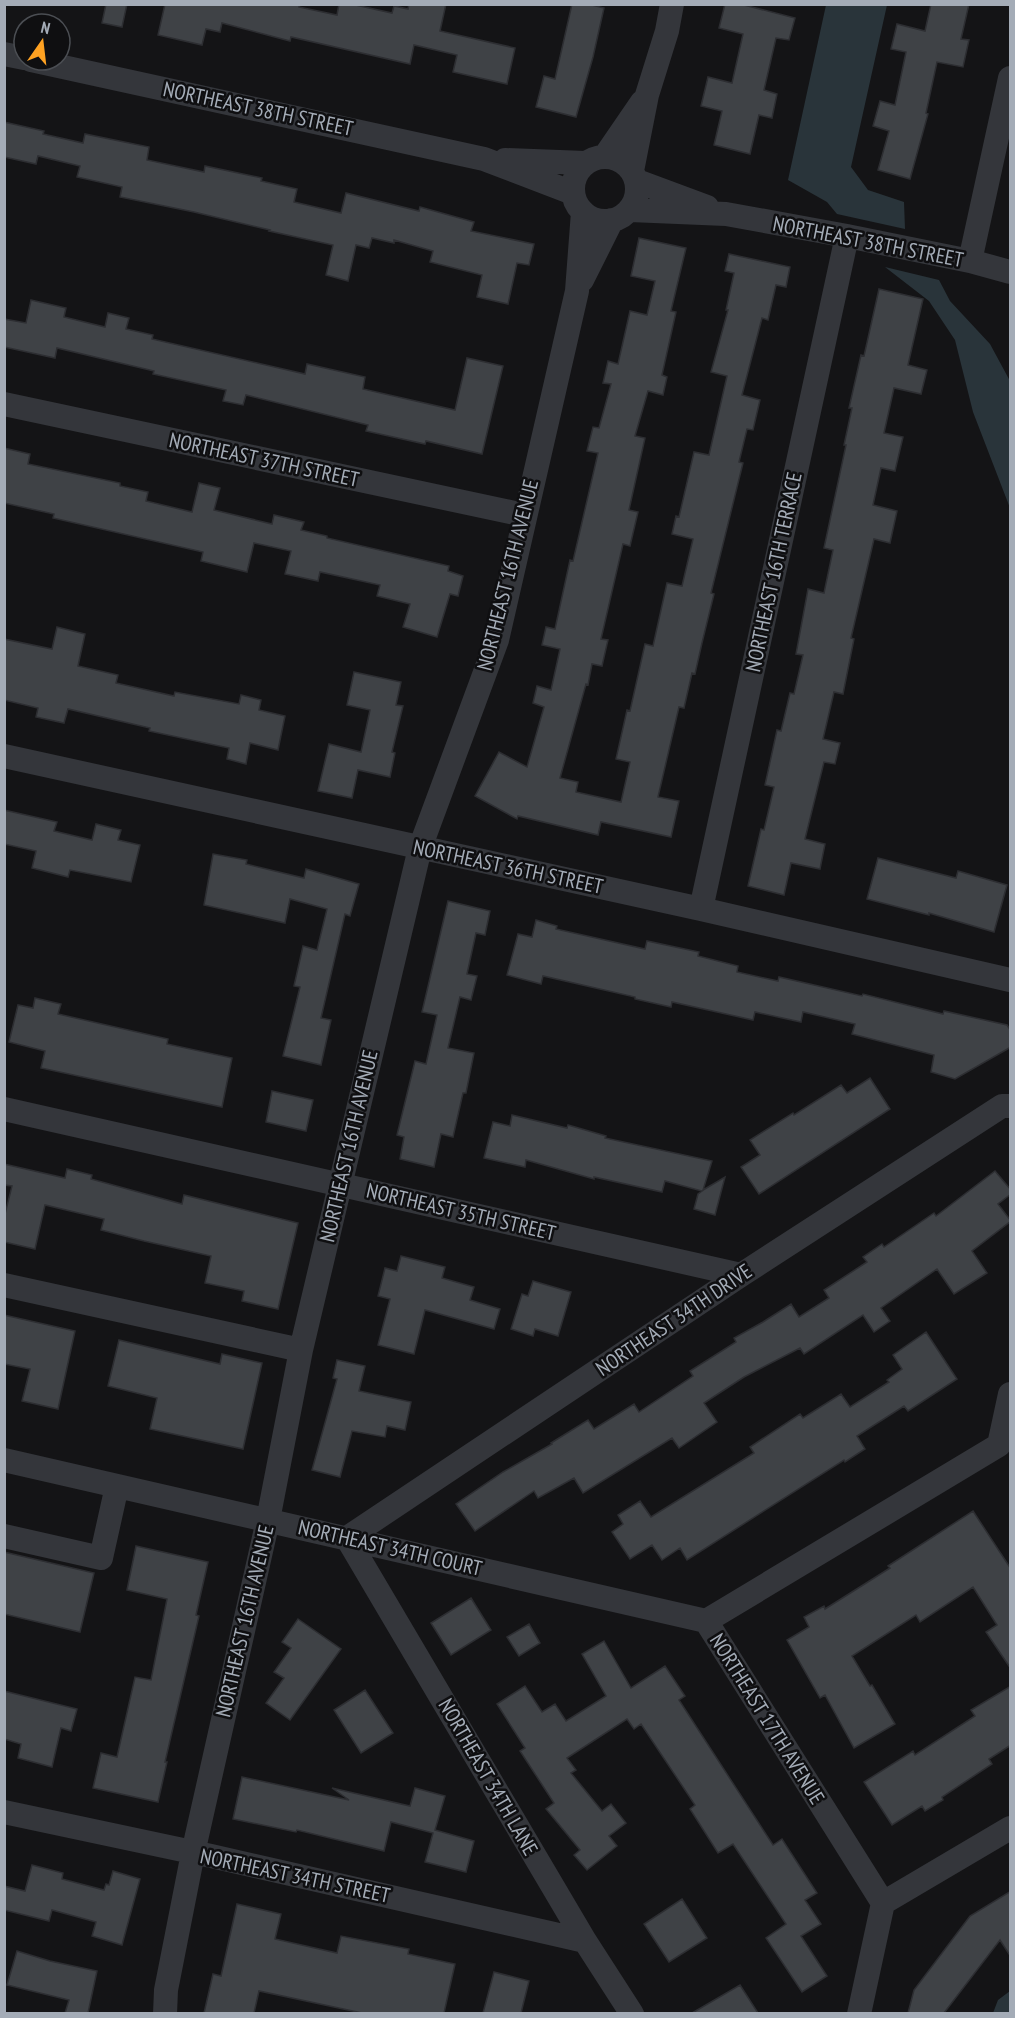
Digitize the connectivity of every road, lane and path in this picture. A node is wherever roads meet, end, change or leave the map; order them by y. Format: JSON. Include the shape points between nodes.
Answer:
{"nodes":[{"id":1,"x":672,"y":4,"type":"edge"},
{"id":2,"x":72,"y":69,"type":"edge"},
{"id":3,"x":1011,"y":78,"type":"edge"},
{"id":4,"x":647,"y":95,"type":"junction"},
{"id":5,"x":484,"y":159,"type":"junction"},
{"id":6,"x":595,"y":160,"type":"junction"},
{"id":7,"x":635,"y":176,"type":"junction"},
{"id":8,"x":578,"y":202,"type":"junction"},
{"id":9,"x":726,"y":214,"type":"junction"},
{"id":10,"x":621,"y":215,"type":"junction"},
{"id":11,"x":847,"y":236,"type":"junction"},
{"id":12,"x":970,"y":261,"type":"junction"},
{"id":13,"x":1011,"y":272,"type":"edge"},
{"id":14,"x":577,"y":291,"type":"junction"},
{"id":15,"x":4,"y":404,"type":"edge"},
{"id":16,"x":524,"y":516,"type":"junction"},
{"id":17,"x":4,"y":756,"type":"edge"},
{"id":18,"x":420,"y":848,"type":"junction"},
{"id":19,"x":700,"y":909,"type":"junction"},
{"id":20,"x":1011,"y":980,"type":"edge"},
{"id":21,"x":1006,"y":1106,"type":"edge"},
{"id":22,"x":4,"y":1109,"type":"edge"},
{"id":23,"x":339,"y":1185,"type":"junction"},
{"id":24,"x":741,"y":1275,"type":"junction"},
{"id":25,"x":4,"y":1285,"type":"edge"},
{"id":26,"x":301,"y":1350,"type":"junction"},
{"id":27,"x":1011,"y":1394,"type":"edge"},
{"id":28,"x":1005,"y":1454,"type":"edge"},
{"id":29,"x":4,"y":1460,"type":"edge"},
{"id":30,"x":117,"y":1486,"type":"junction"},
{"id":31,"x":268,"y":1520,"type":"junction"},
{"id":32,"x":4,"y":1536,"type":"edge"},
{"id":33,"x":347,"y":1538,"type":"junction"},
{"id":34,"x":706,"y":1621,"type":"junction"},
{"id":35,"x":4,"y":1812,"type":"edge"},
{"id":36,"x":1011,"y":1828,"type":"edge"},
{"id":37,"x":193,"y":1854,"type":"junction"},
{"id":38,"x":883,"y":1904,"type":"junction"},
{"id":39,"x":585,"y":1941,"type":"junction"},
{"id":40,"x":165,"y":2013,"type":"edge"},
{"id":41,"x":632,"y":2013,"type":"edge"},
{"id":42,"x":860,"y":2013,"type":"edge"}],
"edges":[{"from":1,"to":4,"type":"street"},
{"from":2,"to":5,"type":"street","name":"NORTHEAST 38TH STREET"},
{"from":3,"to":12,"type":"street"},
{"from":4,"to":6,"type":"street"},
{"from":4,"to":7,"type":"street"},
{"from":5,"to":6,"type":"street","name":"NORTHEAST 38TH STREET"},
{"from":5,"to":8,"type":"street","name":"NORTHEAST 38TH STREET"},
{"from":6,"to":7,"type":"street","via":[[616,158]]},
{"from":6,"to":8,"type":"street","via":[[577,172],[573,182]]},
{"from":7,"to":9,"type":"street","name":"NORTHEAST 38TH STREET"},
{"from":7,"to":10,"type":"street","via":[[635,201]]},
{"from":8,"to":10,"type":"street","via":[[591,218],[602,221]]},
{"from":8,"to":14,"type":"street","name":"NORTHEAST 16TH AVENUE"},
{"from":9,"to":10,"type":"street","name":"NORTHEAST 38TH STREET"},
{"from":9,"to":11,"type":"street","name":"NORTHEAST 38TH STREET"},
{"from":10,"to":14,"type":"street","name":"NORTHEAST 16TH AVENUE"},
{"from":11,"to":12,"type":"street","name":"NORTHEAST 38TH STREET"},
{"from":11,"to":19,"type":"street","name":"NORTHEAST 16TH TERRACE"},
{"from":12,"to":13,"type":"street","name":"NORTHEAST 38TH STREET"},
{"from":14,"to":16,"type":"street","name":"NORTHEAST 16TH AVENUE"},
{"from":15,"to":16,"type":"street","name":"NORTHEAST 37TH STREET"},
{"from":16,"to":18,"type":"street","name":"NORTHEAST 16TH AVENUE","via":[[497,640]]},
{"from":17,"to":18,"type":"street","name":"NORTHEAST 36TH STREET"},
{"from":18,"to":19,"type":"street","name":"NORTHEAST 36TH STREET"},
{"from":18,"to":23,"type":"street","name":"NORTHEAST 16TH AVENUE"},
{"from":19,"to":20,"type":"street","name":"NORTHEAST 36TH STREET"},
{"from":21,"to":24,"type":"street","name":"NORTHEAST 34TH DRIVE"},
{"from":22,"to":23,"type":"street","name":"NORTHEAST 35TH STREET"},
{"from":23,"to":24,"type":"street","name":"NORTHEAST 35TH STREET"},
{"from":23,"to":26,"type":"street","name":"NORTHEAST 16TH AVENUE"},
{"from":24,"to":33,"type":"street","name":"NORTHEAST 34TH DRIVE"},
{"from":25,"to":26,"type":"street"},
{"from":26,"to":31,"type":"street","name":"NORTHEAST 16TH AVENUE"},
{"from":27,"to":28,"type":"street","name":"NORTHEAST 17TH AVENUE"},
{"from":28,"to":34,"type":"street","name":"NORTHEAST 17TH AVENUE"},
{"from":29,"to":30,"type":"street","name":"NORTHEAST 34TH COURT"},
{"from":30,"to":31,"type":"street","name":"NORTHEAST 34TH COURT"},
{"from":30,"to":32,"type":"street","via":[[101,1558]]},
{"from":31,"to":33,"type":"street","name":"NORTHEAST 34TH COURT"},
{"from":31,"to":37,"type":"street","name":"NORTHEAST 16TH AVENUE"},
{"from":33,"to":34,"type":"street","name":"NORTHEAST 34TH COURT"},
{"from":33,"to":39,"type":"street","name":"NORTHEAST 34TH LANE"},
{"from":34,"to":38,"type":"street","name":"NORTHEAST 17TH AVENUE"},
{"from":35,"to":37,"type":"street","name":"NORTHEAST 34TH STREET"},
{"from":36,"to":38,"type":"street"},
{"from":37,"to":39,"type":"street","name":"NORTHEAST 34TH STREET"},
{"from":37,"to":40,"type":"street","name":"NORTHEAST 16TH AVENUE","via":[[166,1990]]},
{"from":38,"to":42,"type":"street"},
{"from":39,"to":41,"type":"street","name":"NORTHEAST 34TH LANE"}]}
